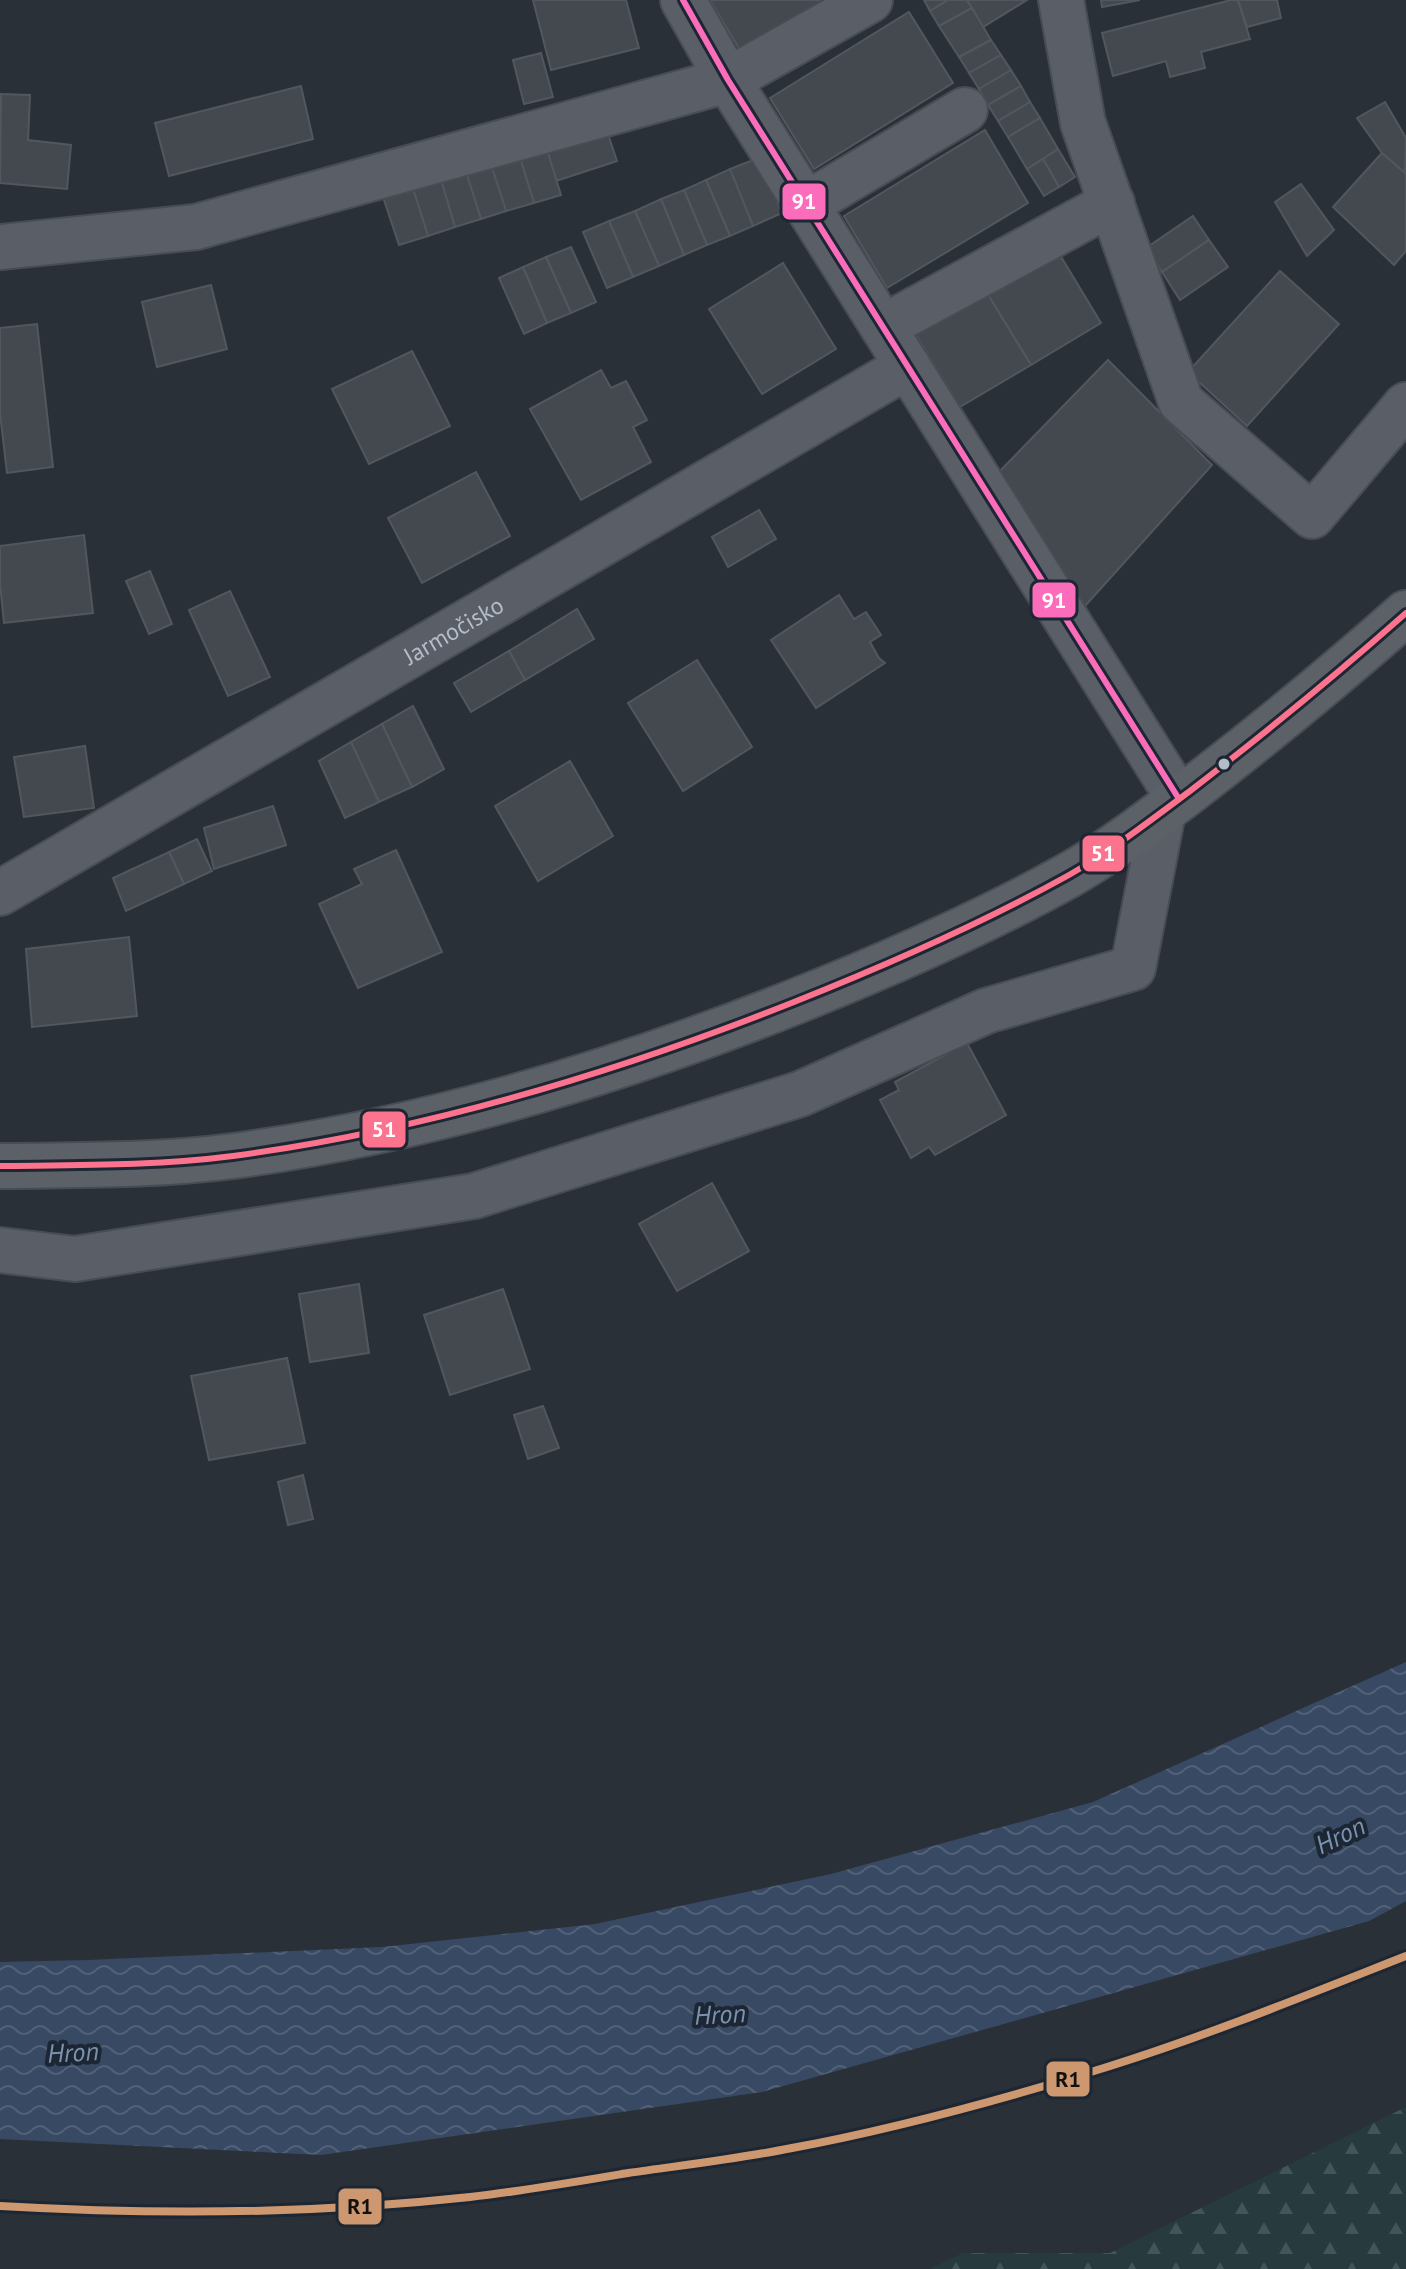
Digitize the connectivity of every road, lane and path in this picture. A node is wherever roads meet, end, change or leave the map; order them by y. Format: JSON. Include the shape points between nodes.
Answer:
{"nodes":[{"id":1,"x":683,"y":0,"type":"edge"},
{"id":2,"x":870,"y":0,"type":"edge"},
{"id":3,"x":1061,"y":0,"type":"edge"},
{"id":4,"x":728,"y":80,"type":"junction"},
{"id":5,"x":965,"y":110,"type":"dead end"},
{"id":6,"x":1112,"y":203,"type":"junction"},
{"id":7,"x":807,"y":204,"type":"junction"},
{"id":8,"x":0,"y":247,"type":"edge"},
{"id":9,"x":883,"y":327,"type":"junction"},
{"id":10,"x":908,"y":366,"type":"junction"},
{"id":11,"x":1406,"y":405,"type":"edge"},
{"id":12,"x":1406,"y":613,"type":"edge"},
{"id":13,"x":1171,"y":806,"type":"junction"},
{"id":14,"x":0,"y":893,"type":"edge"},
{"id":15,"x":0,"y":1166,"type":"edge"},
{"id":16,"x":0,"y":1250,"type":"edge"}],
"edges":[{"from":1,"to":4,"type":"street"},
{"from":2,"to":4,"type":"street"},
{"from":3,"to":6,"type":"street","via":[[1083,123]]},
{"from":4,"to":7,"type":"street"},
{"from":4,"to":8,"type":"street","via":[[196,227]]},
{"from":5,"to":7,"type":"street"},
{"from":6,"to":9,"type":"street"},
{"from":6,"to":11,"type":"street","via":[[1181,402],[1312,516]]},
{"from":7,"to":9,"type":"street"},
{"from":9,"to":10,"type":"street"},
{"from":10,"to":13,"type":"street"},
{"from":10,"to":14,"type":"street","name":"Jarmočisko"},
{"from":12,"to":13,"type":"main road"},
{"from":13,"to":15,"type":"main road","via":[[1071,874],[873,971],[631,1063],[490,1104],[231,1156],[119,1165]]},
{"from":13,"to":16,"type":"street","via":[[1133,968],[986,1011],[800,1094],[474,1196],[75,1259]]}]}
